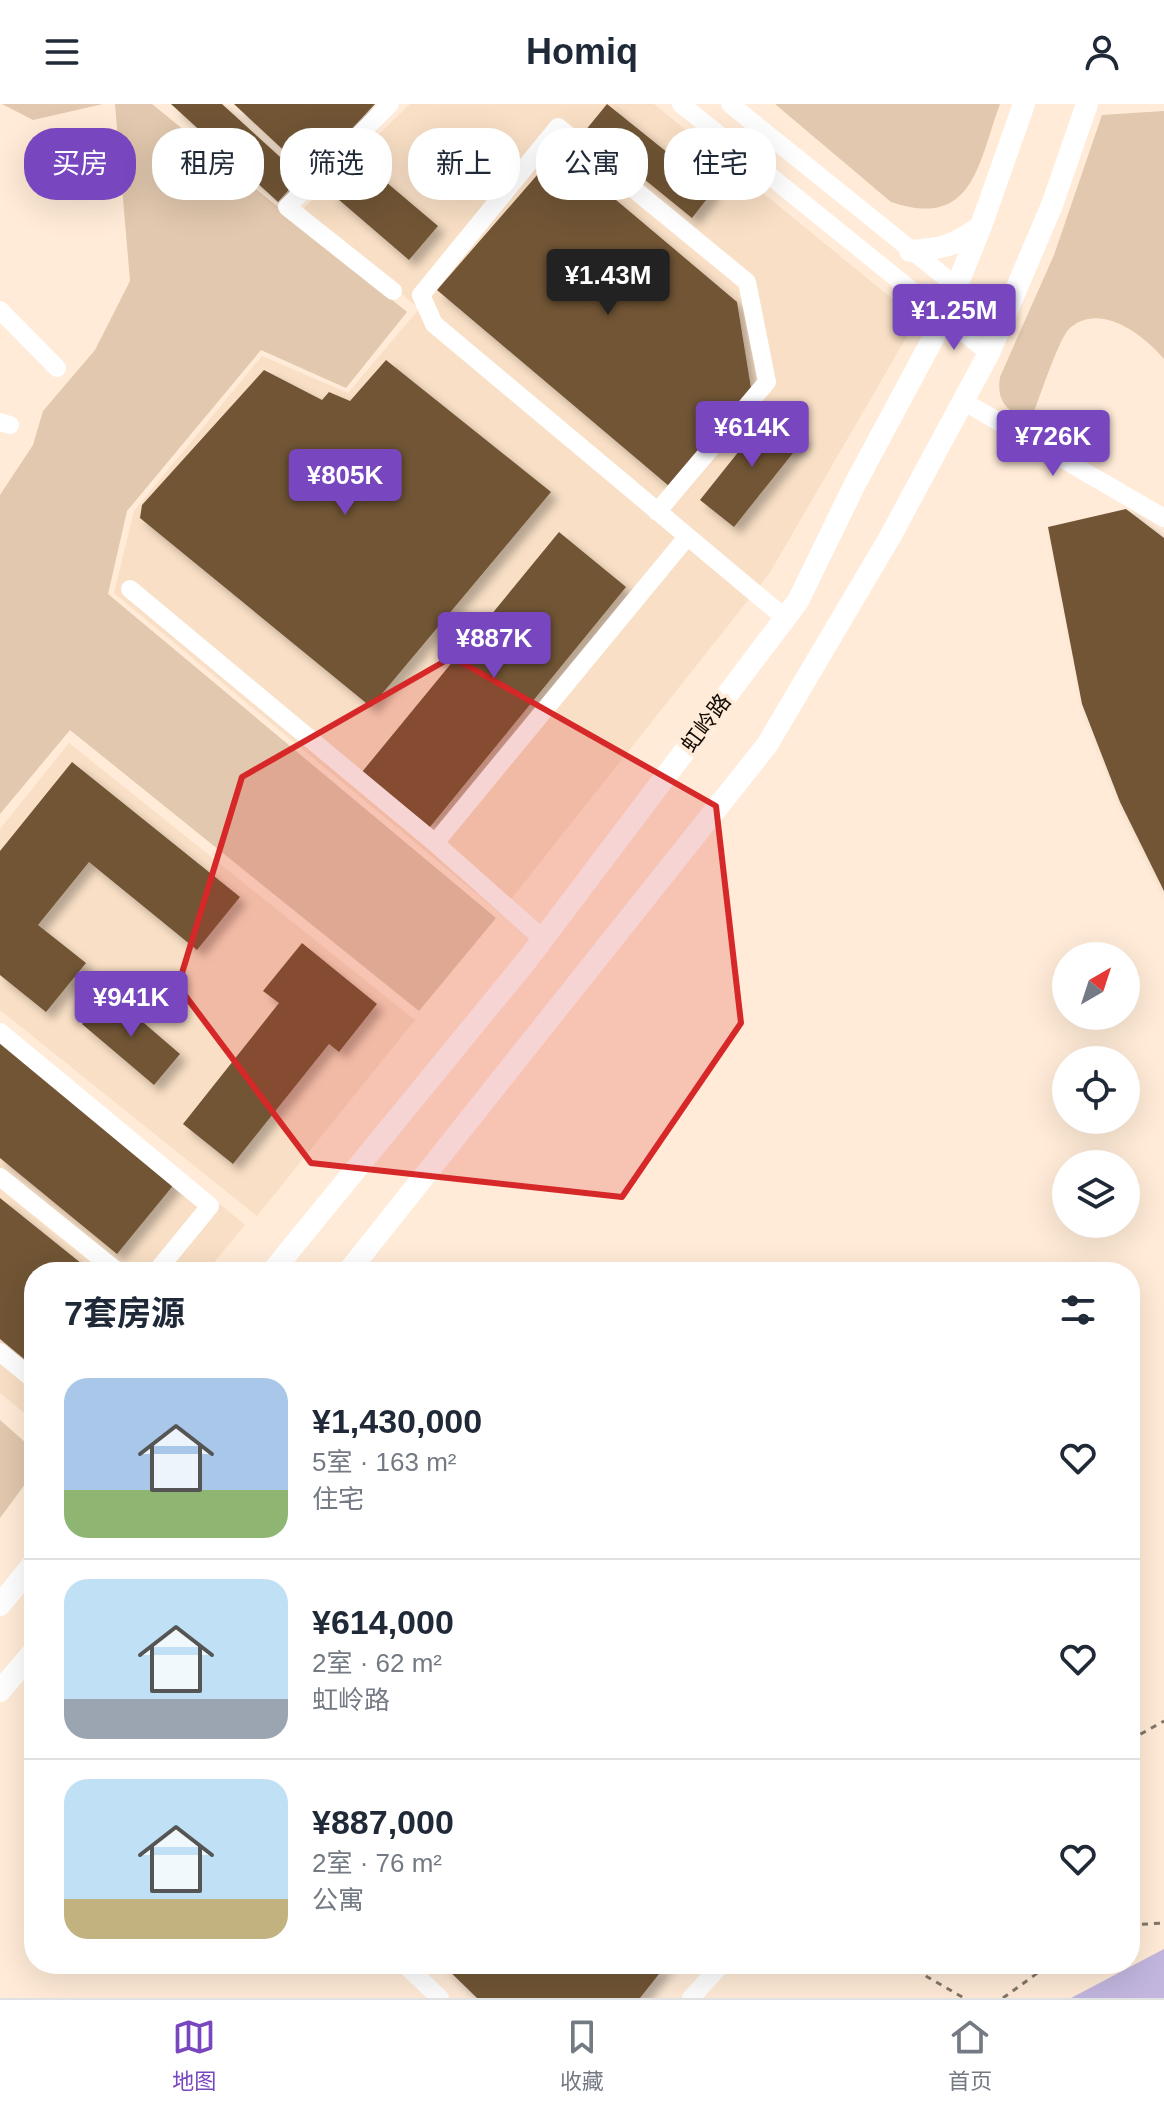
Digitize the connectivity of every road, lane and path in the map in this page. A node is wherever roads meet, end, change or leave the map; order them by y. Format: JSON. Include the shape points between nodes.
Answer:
{"nodes":[{"id":1,"x":390,"y":104,"type":"edge"},
{"id":2,"x":681,"y":104,"type":"edge"},
{"id":3,"x":730,"y":104,"type":"edge"},
{"id":4,"x":1024,"y":104,"type":"edge"},
{"id":5,"x":1087,"y":104,"type":"edge"},
{"id":6,"x":981,"y":226,"type":"junction"},
{"id":7,"x":910,"y":251,"type":"junction"},
{"id":8,"x":956,"y":288,"type":"junction"},
{"id":9,"x":393,"y":291,"type":"dead end"},
{"id":10,"x":0,"y":310,"type":"edge"},
{"id":11,"x":944,"y":318,"type":"junction"},
{"id":12,"x":1002,"y":323,"type":"junction"},
{"id":13,"x":989,"y":353,"type":"junction"},
{"id":14,"x":57,"y":368,"type":"dead end"},
{"id":15,"x":963,"y":401,"type":"junction"},
{"id":16,"x":657,"y":512,"type":"junction"},
{"id":17,"x":1164,"y":518,"type":"edge"},
{"id":18,"x":687,"y":537,"type":"junction"},
{"id":19,"x":130,"y":589,"type":"dead end"},
{"id":20,"x":785,"y":618,"type":"junction"},
{"id":21,"x":435,"y":843,"type":"junction"},
{"id":22,"x":543,"y":939,"type":"junction"},
{"id":23,"x":0,"y":1032,"type":"edge"},
{"id":24,"x":0,"y":1178,"type":"edge"},
{"id":25,"x":105,"y":1262,"type":"edge"},
{"id":26,"x":164,"y":1262,"type":"edge"},
{"id":27,"x":280,"y":1262,"type":"edge"},
{"id":28,"x":356,"y":1262,"type":"edge"},
{"id":29,"x":0,"y":1352,"type":"edge"},
{"id":30,"x":24,"y":1372,"type":"edge"},
{"id":31,"x":24,"y":1575,"type":"edge"},
{"id":32,"x":0,"y":1605,"type":"edge"},
{"id":33,"x":24,"y":1663,"type":"edge"},
{"id":34,"x":0,"y":1691,"type":"edge"},
{"id":35,"x":1164,"y":1721,"type":"edge"},
{"id":36,"x":1140,"y":1734,"type":"edge"},
{"id":37,"x":1164,"y":1923,"type":"edge"},
{"id":38,"x":1140,"y":1924,"type":"edge"},
{"id":39,"x":415,"y":1974,"type":"edge"},
{"id":40,"x":713,"y":1974,"type":"edge"},
{"id":41,"x":922,"y":1974,"type":"edge"},
{"id":42,"x":1036,"y":1974,"type":"edge"},
{"id":43,"x":440,"y":1998,"type":"edge"},
{"id":44,"x":691,"y":1998,"type":"edge"},
{"id":45,"x":964,"y":1998,"type":"edge"},
{"id":46,"x":1003,"y":1998,"type":"edge"}],
"edges":[{"from":1,"to":9,"type":"street","via":[[287,207]]},
{"from":2,"to":11,"type":"street"},
{"from":3,"to":7,"type":"street"},
{"from":4,"to":6,"type":"main road","name":"虹岭路"},
{"from":5,"to":12,"type":"main road"},
{"from":6,"to":7,"type":"main road","via":[[938,250]]},
{"from":6,"to":8,"type":"main road","name":"虹岭路"},
{"from":7,"to":8,"type":"street"},
{"from":8,"to":11,"type":"main road","name":"虹岭路"},
{"from":8,"to":12,"type":"street"},
{"from":10,"to":14,"type":"street"},
{"from":11,"to":13,"type":"street"},
{"from":11,"to":20,"type":"main road","name":"虹岭路"},
{"from":12,"to":13,"type":"main road"},
{"from":13,"to":15,"type":"main road"},
{"from":15,"to":17,"type":"street"},
{"from":15,"to":28,"type":"main road","via":[[767,745]]},
{"from":16,"to":16,"type":"street","via":[[434,324],[421,295],[558,127],[747,282],[767,382]]},
{"from":16,"to":18,"type":"street"},
{"from":18,"to":20,"type":"street"},
{"from":18,"to":21,"type":"street"},
{"from":19,"to":21,"type":"street"},
{"from":20,"to":22,"type":"main road","name":"虹岭路"},
{"from":21,"to":22,"type":"street"},
{"from":22,"to":27,"type":"main road","name":"虹岭路"},
{"from":23,"to":26,"type":"street","via":[[210,1206]]},
{"from":24,"to":25,"type":"street"},
{"from":29,"to":30,"type":"street"},
{"from":31,"to":32,"type":"main road"},
{"from":33,"to":34,"type":"main road"},
{"from":35,"to":36,"type":"path"},
{"from":37,"to":38,"type":"path"},
{"from":39,"to":43,"type":"street"},
{"from":40,"to":44,"type":"street"},
{"from":41,"to":45,"type":"path"},
{"from":42,"to":46,"type":"path"}]}
